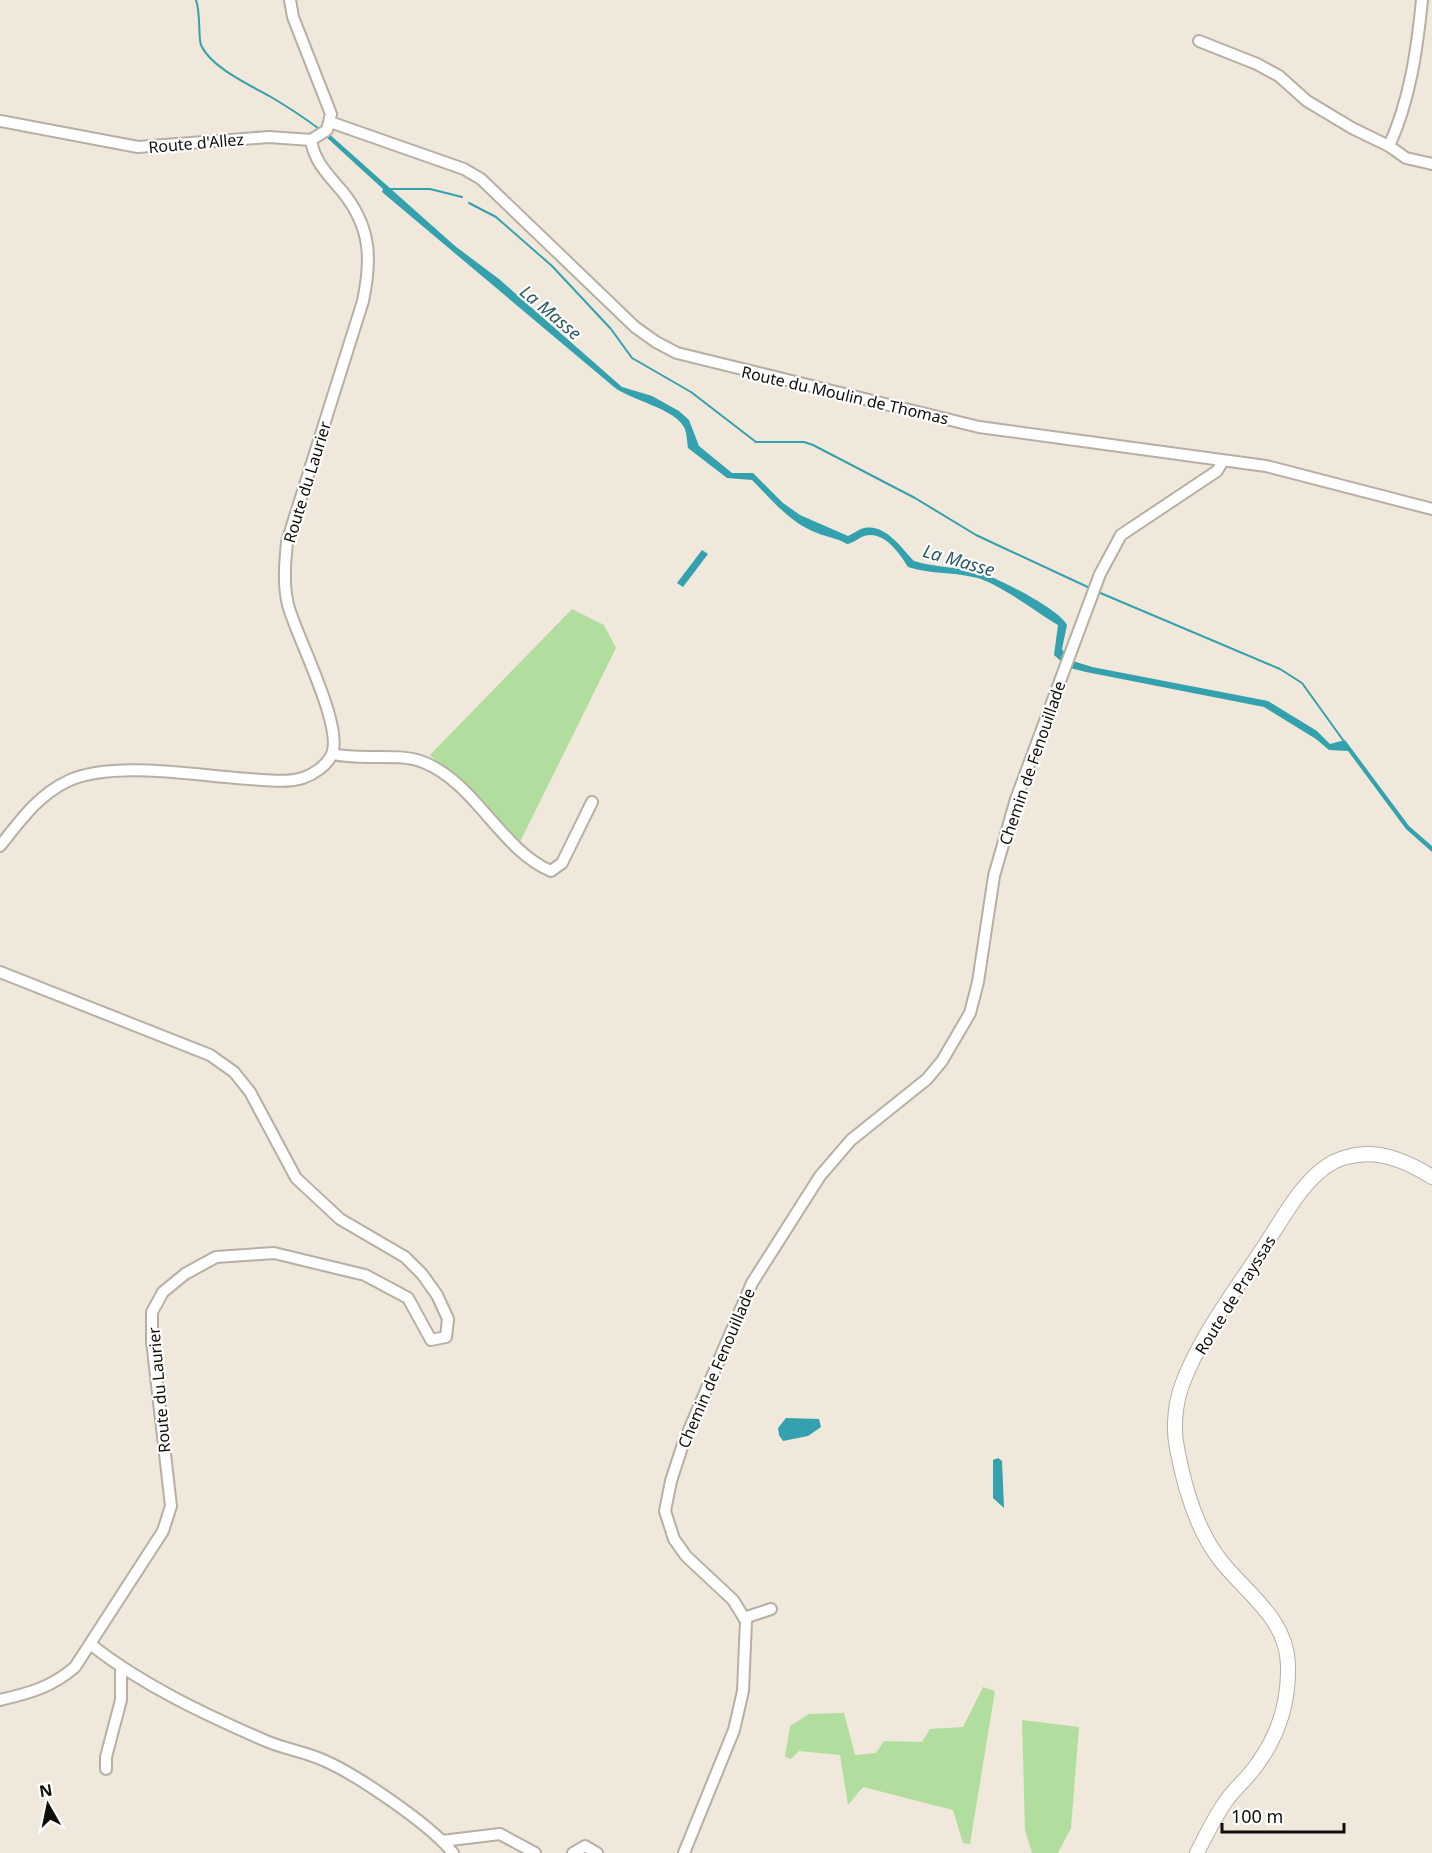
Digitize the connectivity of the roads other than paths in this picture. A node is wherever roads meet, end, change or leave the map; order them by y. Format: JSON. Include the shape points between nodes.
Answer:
{"nodes":[{"id":1,"x":290,"y":0,"type":"edge"},
{"id":2,"x":1422,"y":0,"type":"edge"},
{"id":3,"x":1199,"y":41,"type":"dead end"},
{"id":4,"x":0,"y":121,"type":"edge"},
{"id":5,"x":322,"y":132,"type":"junction"},
{"id":6,"x":1389,"y":146,"type":"junction"},
{"id":7,"x":1432,"y":165,"type":"edge"},
{"id":8,"x":1223,"y":461,"type":"junction"},
{"id":9,"x":1432,"y":509,"type":"edge"},
{"id":10,"x":333,"y":754,"type":"junction"},
{"id":11,"x":592,"y":802,"type":"dead end"},
{"id":12,"x":0,"y":846,"type":"edge"},
{"id":13,"x":0,"y":972,"type":"edge"},
{"id":14,"x":1432,"y":1178,"type":"edge"},
{"id":15,"x":771,"y":1609,"type":"dead end"},
{"id":16,"x":744,"y":1618,"type":"junction"},
{"id":17,"x":90,"y":1644,"type":"junction"},
{"id":18,"x":121,"y":1668,"type":"junction"},
{"id":19,"x":0,"y":1700,"type":"edge"},
{"id":20,"x":106,"y":1769,"type":"dead end"},
{"id":21,"x":442,"y":1841,"type":"junction"},
{"id":22,"x":453,"y":1853,"type":"edge"},
{"id":23,"x":535,"y":1853,"type":"edge"},
{"id":24,"x":573,"y":1853,"type":"edge"},
{"id":25,"x":597,"y":1853,"type":"edge"},
{"id":26,"x":684,"y":1853,"type":"edge"},
{"id":27,"x":1197,"y":1853,"type":"edge"}],
"edges":[{"from":1,"to":5,"type":"street","name":"Route du Laurier","via":[[293,17],[329,107]]},
{"from":2,"to":6,"type":"street","via":[[1413,71],[1402,118]]},
{"from":3,"to":6,"type":"street","via":[[1279,76],[1307,101]]},
{"from":4,"to":5,"type":"street","name":"Route d'Allez","via":[[138,147]]},
{"from":5,"to":8,"type":"street","name":"Route du Moulin de Thomas","via":[[464,169],[481,179],[635,327],[677,353],[979,427]]},
{"from":5,"to":10,"type":"street","name":"Route du Laurier","via":[[322,168],[361,220],[370,267],[363,301],[287,542],[284,572],[287,603],[325,698],[335,742]]},
{"from":6,"to":7,"type":"street","via":[[1407,159]]},
{"from":8,"to":9,"type":"street","name":"Route du Moulin de Thomas","via":[[1301,474]]},
{"from":8,"to":16,"type":"street","name":"Chemin de Fenouillade","via":[[1217,471],[1121,535],[1100,574],[1016,799],[994,876],[970,1013],[927,1079],[851,1140],[819,1176],[752,1283],[683,1444],[665,1511],[674,1539],[686,1556],[733,1600]]},
{"from":10,"to":11,"type":"street","via":[[353,759],[410,758],[435,768],[461,788],[529,856],[551,871],[562,863]]},
{"from":10,"to":12,"type":"street","via":[[321,768],[303,778],[275,781],[94,772],[45,795]]},
{"from":13,"to":17,"type":"street","name":"Route du Laurier","via":[[210,1055],[234,1072],[250,1092],[296,1179],[340,1219],[405,1257],[432,1288],[448,1319],[446,1337],[431,1340],[408,1298],[388,1285],[365,1275],[274,1253],[216,1257],[163,1292],[152,1312],[152,1341],[171,1506],[163,1531]]},
{"from":14,"to":27,"type":"main road","name":"Route de Prayssas","via":[[1406,1163],[1367,1154],[1346,1157],[1318,1172],[1295,1200],[1205,1336],[1181,1386],[1175,1420],[1176,1447],[1203,1533],[1221,1561],[1264,1605],[1280,1631],[1288,1663],[1287,1697],[1278,1728],[1258,1763],[1226,1800]]},
{"from":15,"to":16,"type":"street"},
{"from":16,"to":26,"type":"street","via":[[743,1691],[734,1730]]},
{"from":17,"to":18,"type":"street"},
{"from":17,"to":19,"type":"street","name":"Route du Laurier","via":[[75,1667],[59,1680],[41,1690]]},
{"from":18,"to":20,"type":"street","via":[[121,1700]]},
{"from":18,"to":21,"type":"street","via":[[267,1742],[338,1767]]},
{"from":21,"to":22,"type":"street"},
{"from":21,"to":23,"type":"street","via":[[500,1834]]},
{"from":24,"to":25,"type":"street","via":[[585,1846]]}]}
